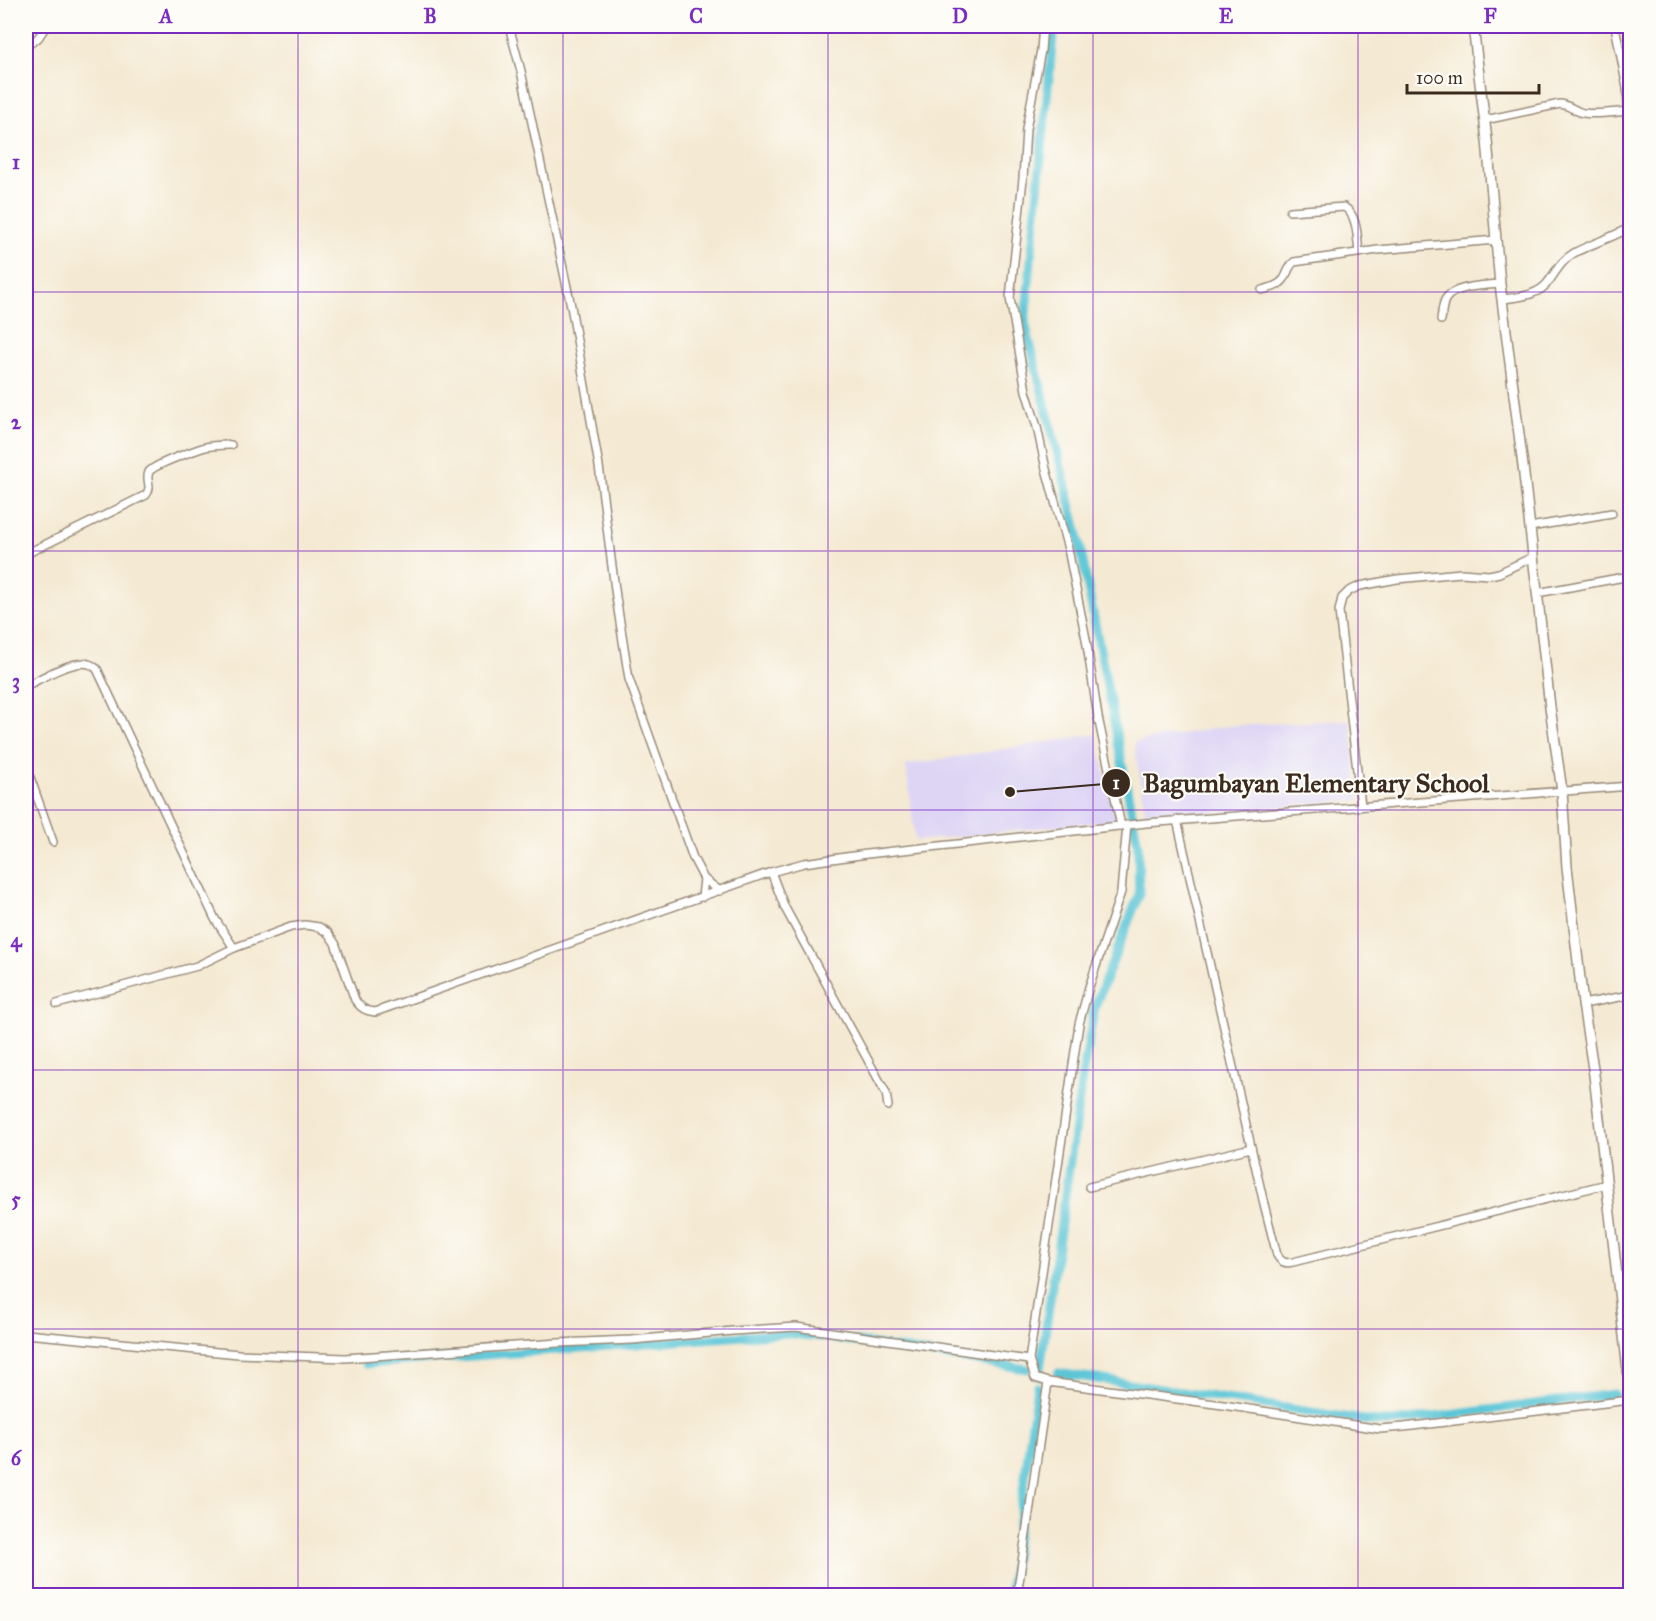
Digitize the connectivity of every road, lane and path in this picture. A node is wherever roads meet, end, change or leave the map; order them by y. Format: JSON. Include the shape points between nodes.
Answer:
{"nodes":[{"id":1,"x":46,"y":26,"type":"edge"},
{"id":2,"x":509,"y":26,"type":"edge"},
{"id":3,"x":1043,"y":26,"type":"edge"},
{"id":4,"x":1473,"y":26,"type":"edge"},
{"id":5,"x":1615,"y":26,"type":"edge"},
{"id":6,"x":26,"y":46,"type":"edge"},
{"id":7,"x":1629,"y":111,"type":"junction"},
{"id":8,"x":1485,"y":120,"type":"junction"},
{"id":9,"x":1630,"y":132,"type":"edge"},
{"id":10,"x":1290,"y":211,"type":"dead end"},
{"id":11,"x":1630,"y":227,"type":"edge"},
{"id":12,"x":1496,"y":240,"type":"junction"},
{"id":13,"x":1359,"y":253,"type":"junction"},
{"id":14,"x":1500,"y":284,"type":"junction"},
{"id":15,"x":1262,"y":290,"type":"dead end"},
{"id":16,"x":1502,"y":299,"type":"junction"},
{"id":17,"x":1441,"y":320,"type":"dead end"},
{"id":18,"x":231,"y":445,"type":"dead end"},
{"id":19,"x":1612,"y":513,"type":"dead end"},
{"id":20,"x":1530,"y":527,"type":"junction"},
{"id":21,"x":26,"y":554,"type":"edge"},
{"id":22,"x":1533,"y":557,"type":"junction"},
{"id":23,"x":1630,"y":576,"type":"edge"},
{"id":24,"x":1537,"y":593,"type":"junction"},
{"id":25,"x":26,"y":686,"type":"edge"},
{"id":26,"x":26,"y":766,"type":"edge"},
{"id":27,"x":1630,"y":786,"type":"edge"},
{"id":28,"x":1562,"y":791,"type":"junction"},
{"id":29,"x":1361,"y":806,"type":"junction"},
{"id":30,"x":1177,"y":820,"type":"junction"},
{"id":31,"x":1126,"y":825,"type":"junction"},
{"id":32,"x":53,"y":842,"type":"dead end"},
{"id":33,"x":771,"y":872,"type":"junction"},
{"id":34,"x":704,"y":879,"type":"junction"},
{"id":35,"x":720,"y":891,"type":"junction"},
{"id":36,"x":702,"y":897,"type":"junction"},
{"id":37,"x":234,"y":948,"type":"junction"},
{"id":38,"x":1630,"y":995,"type":"edge"},
{"id":39,"x":57,"y":1004,"type":"dead end"},
{"id":40,"x":1583,"y":1005,"type":"junction"},
{"id":41,"x":888,"y":1106,"type":"dead end"},
{"id":42,"x":1251,"y":1148,"type":"junction"},
{"id":43,"x":1607,"y":1184,"type":"junction"},
{"id":44,"x":1089,"y":1187,"type":"dead end"},
{"id":45,"x":26,"y":1334,"type":"edge"},
{"id":46,"x":1029,"y":1360,"type":"junction"},
{"id":47,"x":1048,"y":1382,"type":"junction"},
{"id":48,"x":1630,"y":1388,"type":"edge"},
{"id":49,"x":1630,"y":1400,"type":"edge"},
{"id":50,"x":1017,"y":1596,"type":"edge"}],
"edges":[{"from":1,"to":6,"type":"street"},
{"from":2,"to":34,"type":"street","via":[[571,306],[599,466],[629,679]]},
{"from":3,"to":31,"type":"street","via":[[1026,129],[1010,298],[1026,391],[1068,549],[1098,717]]},
{"from":4,"to":8,"type":"main road"},
{"from":5,"to":7,"type":"street"},
{"from":7,"to":8,"type":"street","via":[[1587,113],[1560,104]]},
{"from":7,"to":9,"type":"street"},
{"from":8,"to":12,"type":"main road"},
{"from":10,"to":13,"type":"street","via":[[1348,209],[1354,220]]},
{"from":11,"to":16,"type":"street","via":[[1574,254],[1536,292]]},
{"from":12,"to":13,"type":"street"},
{"from":12,"to":14,"type":"main road"},
{"from":13,"to":15,"type":"street","via":[[1294,262],[1283,281]]},
{"from":14,"to":16,"type":"main road"},
{"from":14,"to":17,"type":"street","via":[[1452,293],[1443,303]]},
{"from":16,"to":20,"type":"main road"},
{"from":18,"to":21,"type":"street","via":[[202,448],[159,465],[149,472],[146,495]]},
{"from":19,"to":20,"type":"street"},
{"from":20,"to":22,"type":"main road"},
{"from":22,"to":24,"type":"main road"},
{"from":22,"to":29,"type":"street","via":[[1499,573],[1377,582],[1349,591],[1342,598],[1339,611]]},
{"from":23,"to":24,"type":"street"},
{"from":24,"to":28,"type":"main road"},
{"from":25,"to":37,"type":"street","via":[[74,664],[89,664],[97,669],[215,919]]},
{"from":26,"to":32,"type":"street"},
{"from":27,"to":28,"type":"street"},
{"from":28,"to":29,"type":"street"},
{"from":28,"to":40,"type":"main road"},
{"from":29,"to":30,"type":"street"},
{"from":30,"to":31,"type":"street"},
{"from":30,"to":42,"type":"street"},
{"from":31,"to":33,"type":"street","via":[[855,855]]},
{"from":31,"to":46,"type":"street","via":[[1121,892],[1079,1024]]},
{"from":33,"to":35,"type":"street"},
{"from":33,"to":41,"type":"street","via":[[785,908],[886,1093]]},
{"from":34,"to":35,"type":"street"},
{"from":34,"to":36,"type":"street"},
{"from":35,"to":36,"type":"street"},
{"from":36,"to":37,"type":"street","via":[[375,1012],[367,1011],[355,1000],[335,943],[319,927],[291,927]]},
{"from":37,"to":39,"type":"street","via":[[197,966]]},
{"from":38,"to":40,"type":"street"},
{"from":40,"to":43,"type":"main road"},
{"from":42,"to":43,"type":"street","via":[[1277,1255],[1285,1263]]},
{"from":42,"to":44,"type":"street"},
{"from":43,"to":48,"type":"main road"},
{"from":45,"to":46,"type":"street","via":[[239,1354],[345,1358],[796,1328]]},
{"from":46,"to":47,"type":"street","via":[[1035,1378]]},
{"from":47,"to":49,"type":"street","via":[[1380,1429]]},
{"from":47,"to":50,"type":"street"}]}
